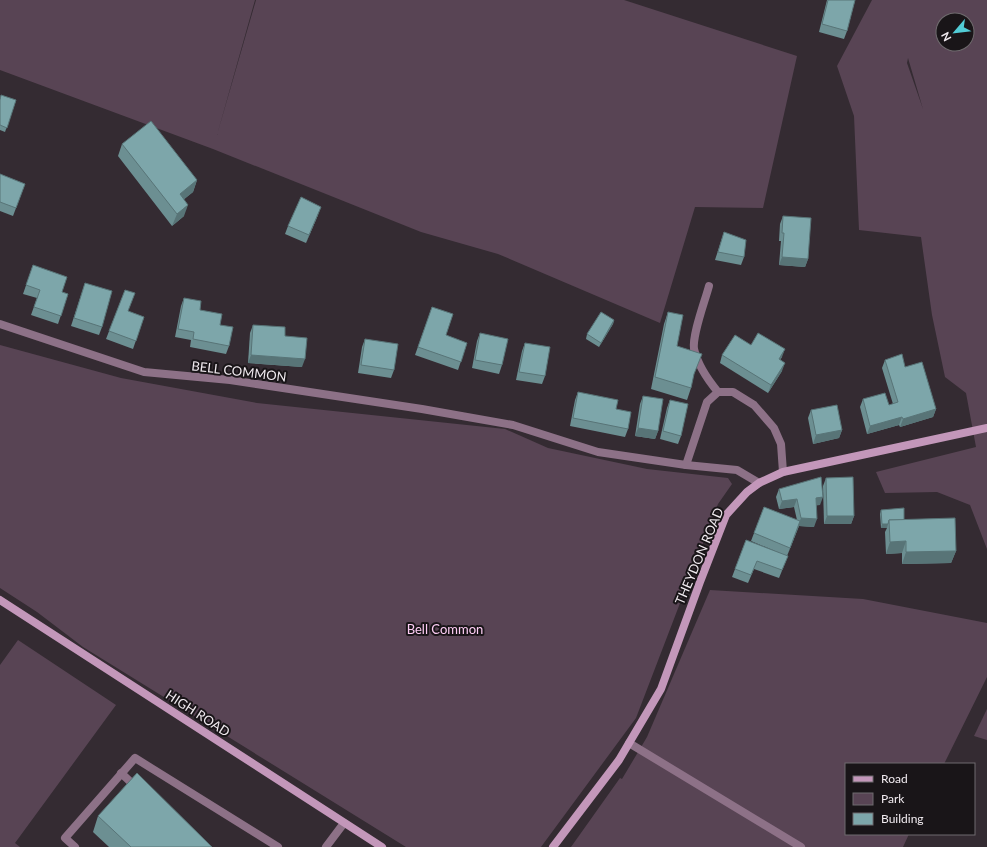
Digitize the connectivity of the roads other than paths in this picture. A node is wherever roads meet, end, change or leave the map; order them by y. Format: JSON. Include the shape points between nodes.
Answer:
{"nodes":[{"id":1,"x":709,"y":286,"type":"dead end"},
{"id":2,"x":0,"y":324,"type":"edge"},
{"id":3,"x":718,"y":392,"type":"junction"},
{"id":4,"x":987,"y":428,"type":"edge"},
{"id":5,"x":686,"y":465,"type":"junction"},
{"id":6,"x":783,"y":472,"type":"junction"},
{"id":7,"x":759,"y":483,"type":"junction"},
{"id":8,"x":0,"y":600,"type":"edge"},
{"id":9,"x":630,"y":743,"type":"junction"},
{"id":10,"x":121,"y":773,"type":"junction"},
{"id":11,"x":145,"y":794,"type":"edge"},
{"id":12,"x":344,"y":823,"type":"junction"},
{"id":13,"x":267,"y":844,"type":"edge"},
{"id":14,"x":75,"y":847,"type":"edge"},
{"id":15,"x":278,"y":847,"type":"edge"},
{"id":16,"x":326,"y":847,"type":"edge"},
{"id":17,"x":382,"y":847,"type":"edge"},
{"id":18,"x":553,"y":847,"type":"edge"},
{"id":19,"x":801,"y":847,"type":"edge"}],
"edges":[{"from":1,"to":3,"type":"street","via":[[695,336],[694,349],[708,380]]},
{"from":2,"to":5,"type":"street","name":"BELL COMMON","via":[[144,372],[230,380],[422,409],[513,425],[598,452]]},
{"from":3,"to":5,"type":"street","via":[[707,402]]},
{"from":3,"to":6,"type":"street","via":[[733,392],[754,405],[774,428],[781,444]]},
{"from":4,"to":6,"type":"street","name":"THEYDON ROAD"},
{"from":5,"to":7,"type":"street","name":"BELL COMMON","via":[[736,470]]},
{"from":6,"to":7,"type":"street","name":"THEYDON ROAD"},
{"from":7,"to":9,"type":"street","name":"THEYDON ROAD","via":[[746,492],[726,515],[661,689]]},
{"from":8,"to":12,"type":"street","name":"HIGH ROAD"},
{"from":9,"to":18,"type":"street","name":"THEYDON ROAD","via":[[620,760]]},
{"from":9,"to":19,"type":"street"},
{"from":10,"to":11,"type":"street"},
{"from":10,"to":13,"type":"street","via":[[135,758]]},
{"from":10,"to":14,"type":"street","via":[[65,838]]},
{"from":12,"to":16,"type":"street"},
{"from":12,"to":17,"type":"street","name":"HIGH ROAD"},
{"from":13,"to":15,"type":"street"}]}
